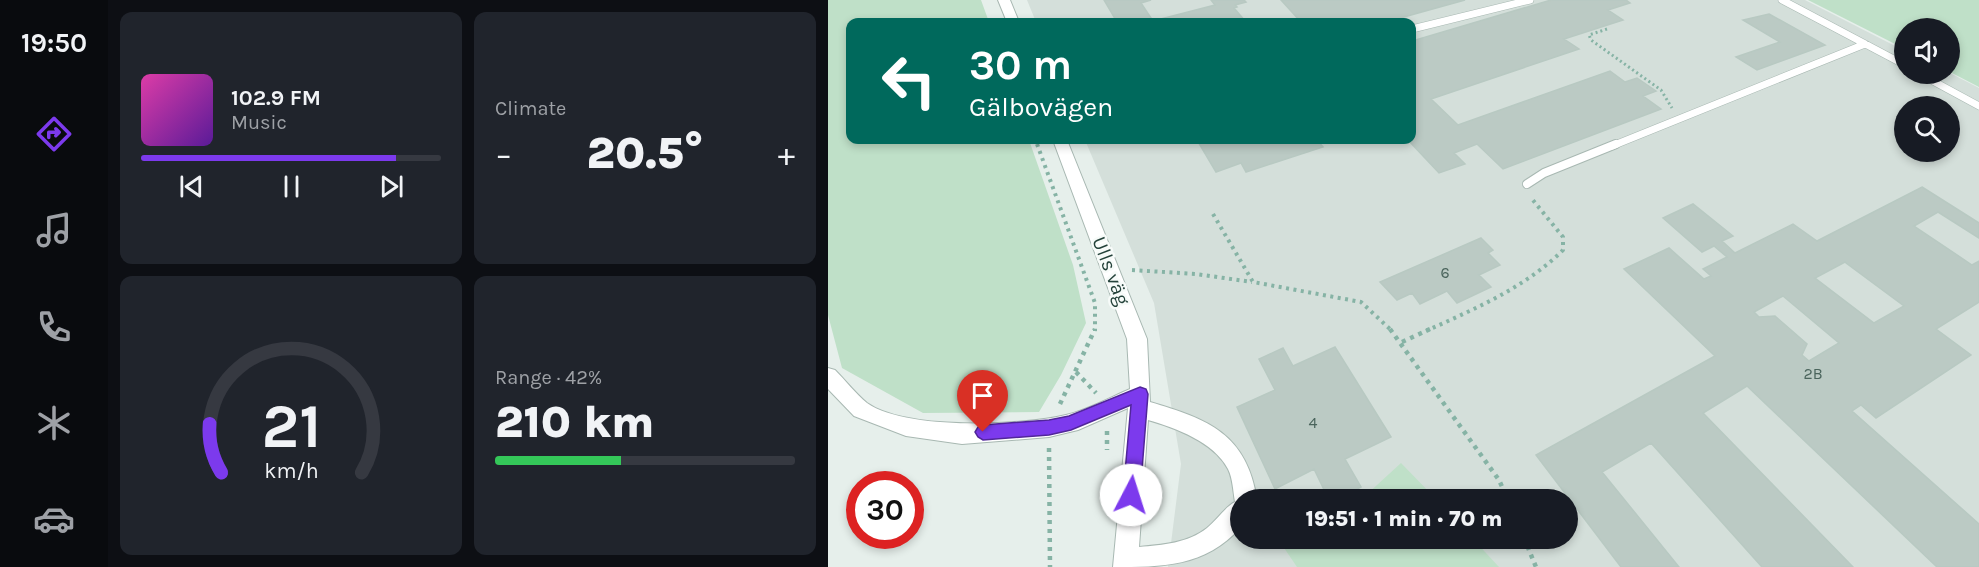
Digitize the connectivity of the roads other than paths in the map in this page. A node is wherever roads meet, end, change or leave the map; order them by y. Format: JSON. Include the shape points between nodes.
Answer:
{"nodes":[{"id":1,"x":1004,"y":0,"type":"edge"},
{"id":2,"x":1530,"y":0,"type":"edge"},
{"id":3,"x":1782,"y":0,"type":"edge"},
{"id":4,"x":1011,"y":18,"type":"edge"},
{"id":5,"x":1416,"y":28,"type":"edge"},
{"id":6,"x":1865,"y":44,"type":"junction"},
{"id":7,"x":1894,"y":59,"type":"edge"},
{"id":8,"x":1938,"y":84,"type":"edge"},
{"id":9,"x":1979,"y":106,"type":"edge"},
{"id":10,"x":1062,"y":144,"type":"edge"},
{"id":11,"x":1527,"y":184,"type":"road end"},
{"id":12,"x":828,"y":376,"type":"edge"},
{"id":13,"x":1140,"y":401,"type":"junction"},
{"id":14,"x":1245,"y":489,"type":"edge"},
{"id":15,"x":1230,"y":525,"type":"edge"},
{"id":16,"x":1125,"y":564,"type":"edge"}],
"edges":[{"from":1,"to":4,"type":"street"},
{"from":2,"to":5,"type":"lane"},
{"from":3,"to":6,"type":"lane"},
{"from":6,"to":7,"type":"lane"},
{"from":6,"to":11,"type":"lane","via":[[1544,173]]},
{"from":8,"to":9,"type":"lane"},
{"from":10,"to":13,"type":"street","name":"Ulls väg","via":[[1137,339]]},
{"from":12,"to":13,"type":"street","via":[[861,410],[906,427],[962,434],[1049,428]]},
{"from":13,"to":14,"type":"street","via":[[1216,441],[1234,458]]},
{"from":13,"to":16,"type":"street","name":"Ulls väg"},
{"from":15,"to":16,"type":"street","name":"Ulls väg","via":[[1211,541],[1185,554]]}]}
